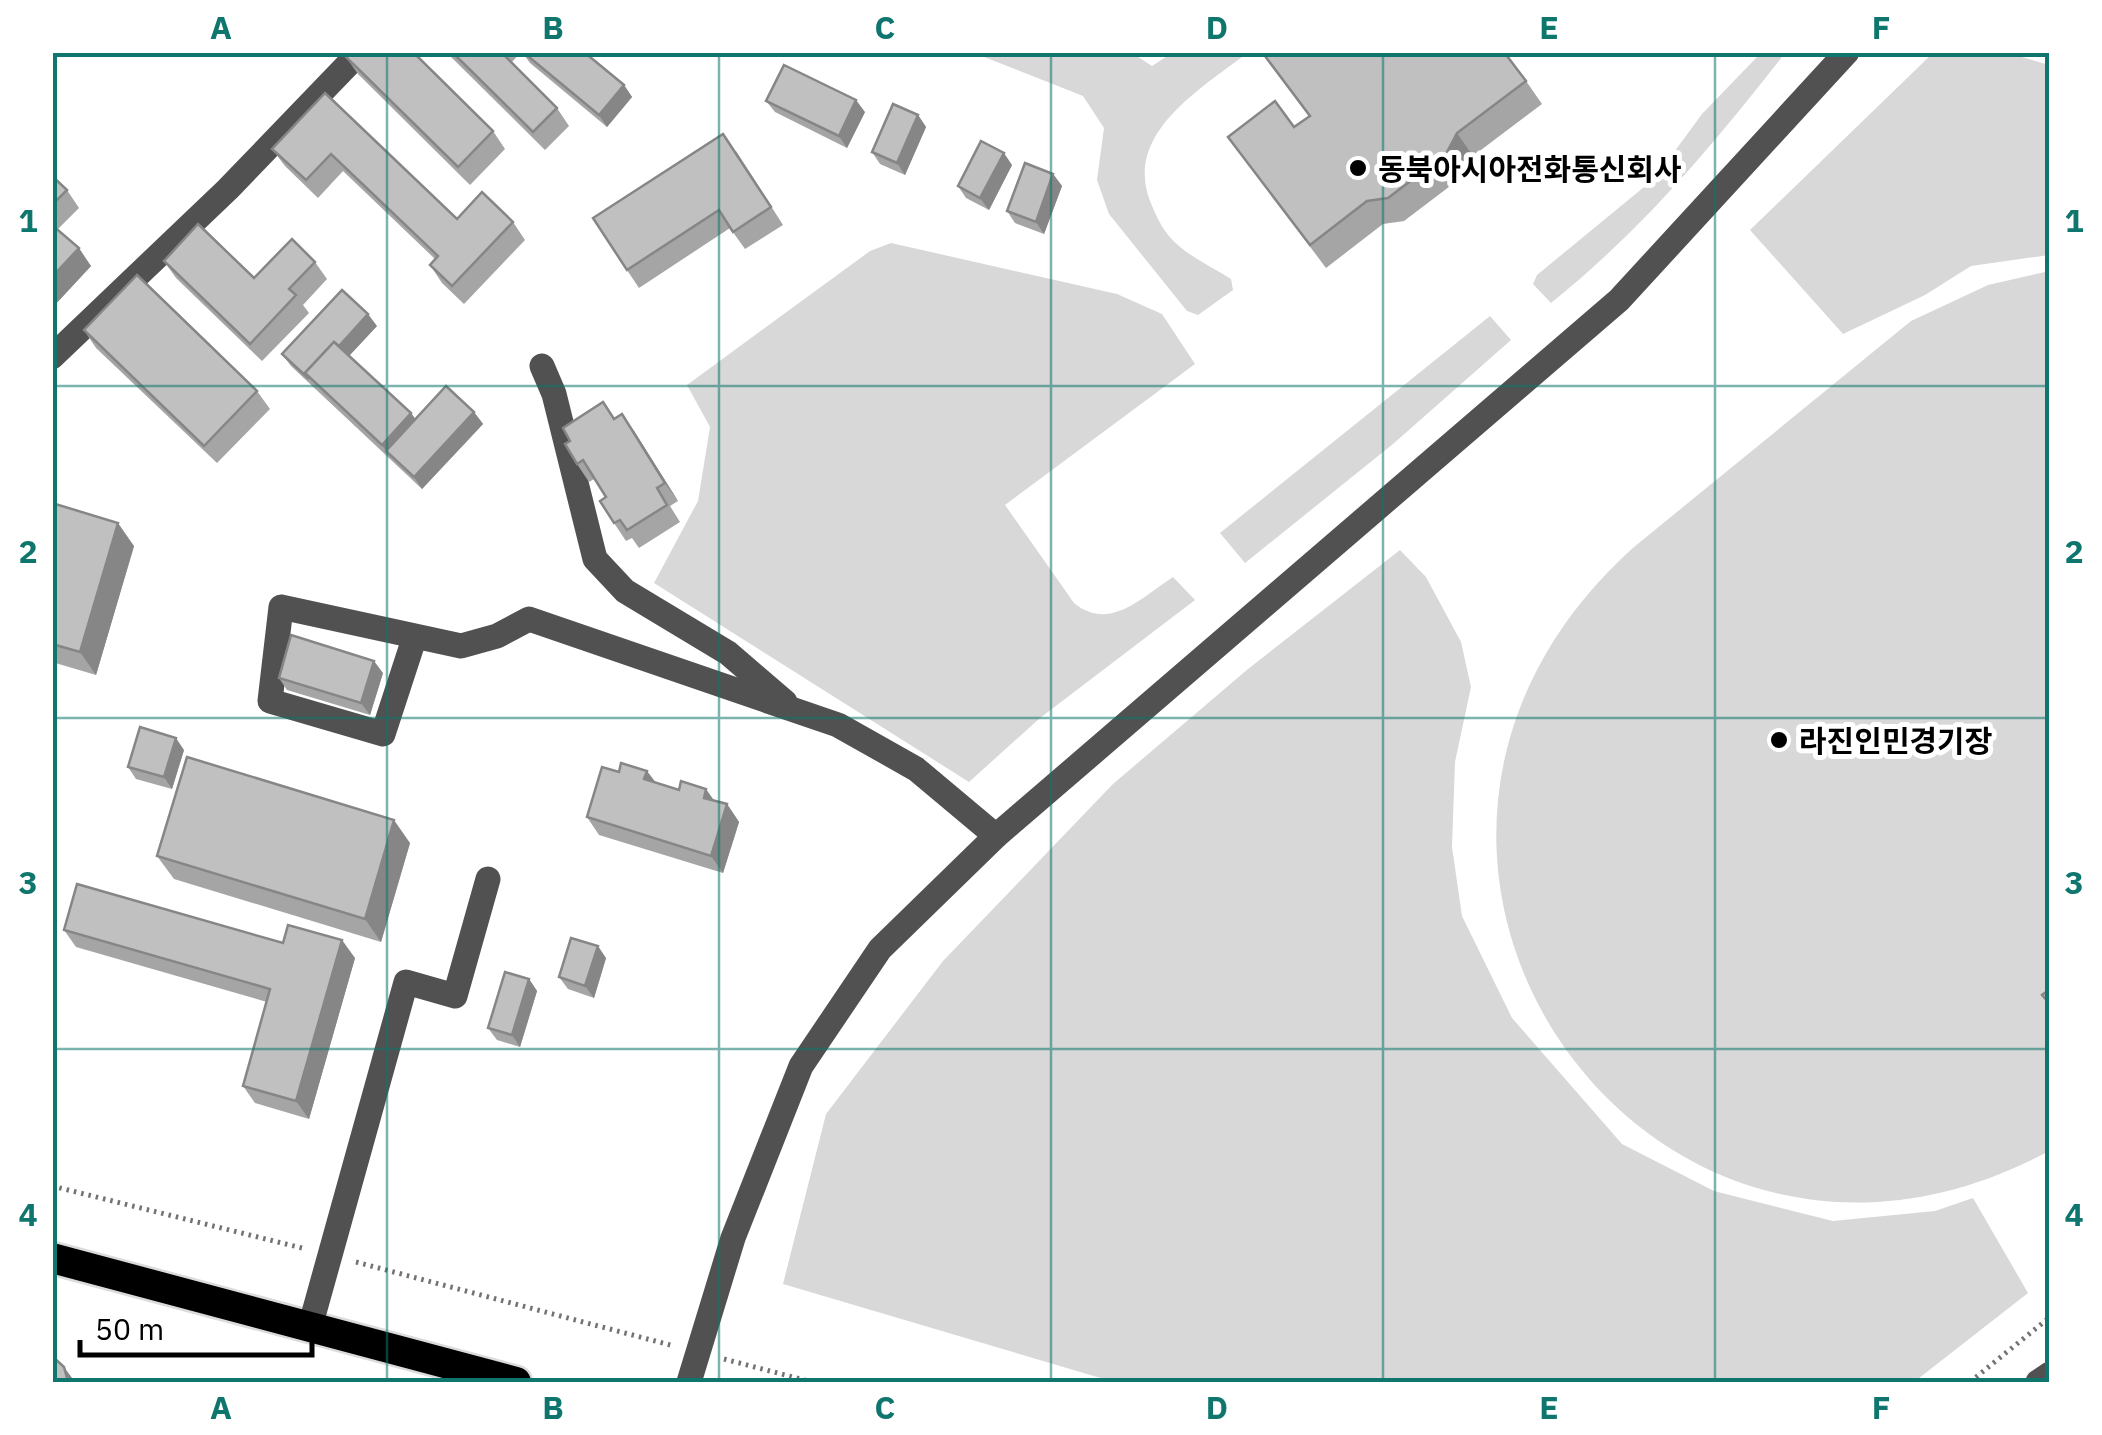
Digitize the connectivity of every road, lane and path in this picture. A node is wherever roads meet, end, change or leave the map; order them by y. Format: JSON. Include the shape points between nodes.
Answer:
{"nodes":[{"id":1,"x":360,"y":52,"type":"edge"},
{"id":2,"x":1847,"y":52,"type":"edge"},
{"id":3,"x":52,"y":356,"type":"edge"},
{"id":4,"x":542,"y":366,"type":"dead end"},
{"id":5,"x":416,"y":636,"type":"junction"},
{"id":6,"x":796,"y":712,"type":"junction"},
{"id":7,"x":996,"y":836,"type":"junction"},
{"id":8,"x":488,"y":879,"type":"dead end"},
{"id":9,"x":52,"y":1186,"type":"edge"},
{"id":10,"x":329,"y":1255,"type":"junction"},
{"id":11,"x":52,"y":1258,"type":"edge"},
{"id":12,"x":2050,"y":1317,"type":"edge"},
{"id":13,"x":310,"y":1327,"type":"junction"},
{"id":14,"x":698,"y":1352,"type":"junction"},
{"id":15,"x":2050,"y":1374,"type":"edge"},
{"id":16,"x":516,"y":1382,"type":"edge"},
{"id":17,"x":689,"y":1382,"type":"edge"},
{"id":18,"x":812,"y":1382,"type":"edge"},
{"id":19,"x":1970,"y":1382,"type":"edge"},
{"id":20,"x":2038,"y":1382,"type":"edge"}],
"edges":[{"from":1,"to":3,"type":"street"},
{"from":2,"to":7,"type":"street","via":[[1618,300]]},
{"from":4,"to":6,"type":"street","via":[[596,559],[624,591],[728,653]]},
{"from":5,"to":5,"type":"street","via":[[280,606],[270,701],[384,734]]},
{"from":5,"to":6,"type":"street","via":[[461,646],[529,619]]},
{"from":6,"to":7,"type":"street","via":[[838,725],[916,769]]},
{"from":7,"to":14,"type":"street","via":[[880,949],[801,1066],[733,1238]]},
{"from":8,"to":10,"type":"street","via":[[455,996],[406,982]]},
{"from":9,"to":10,"type":"path"},
{"from":10,"to":13,"type":"street"},
{"from":10,"to":14,"type":"path"},
{"from":11,"to":13,"type":"highway"},
{"from":12,"to":19,"type":"path"},
{"from":13,"to":16,"type":"highway"},
{"from":14,"to":17,"type":"street"},
{"from":14,"to":18,"type":"path"},
{"from":15,"to":20,"type":"street"}]}
